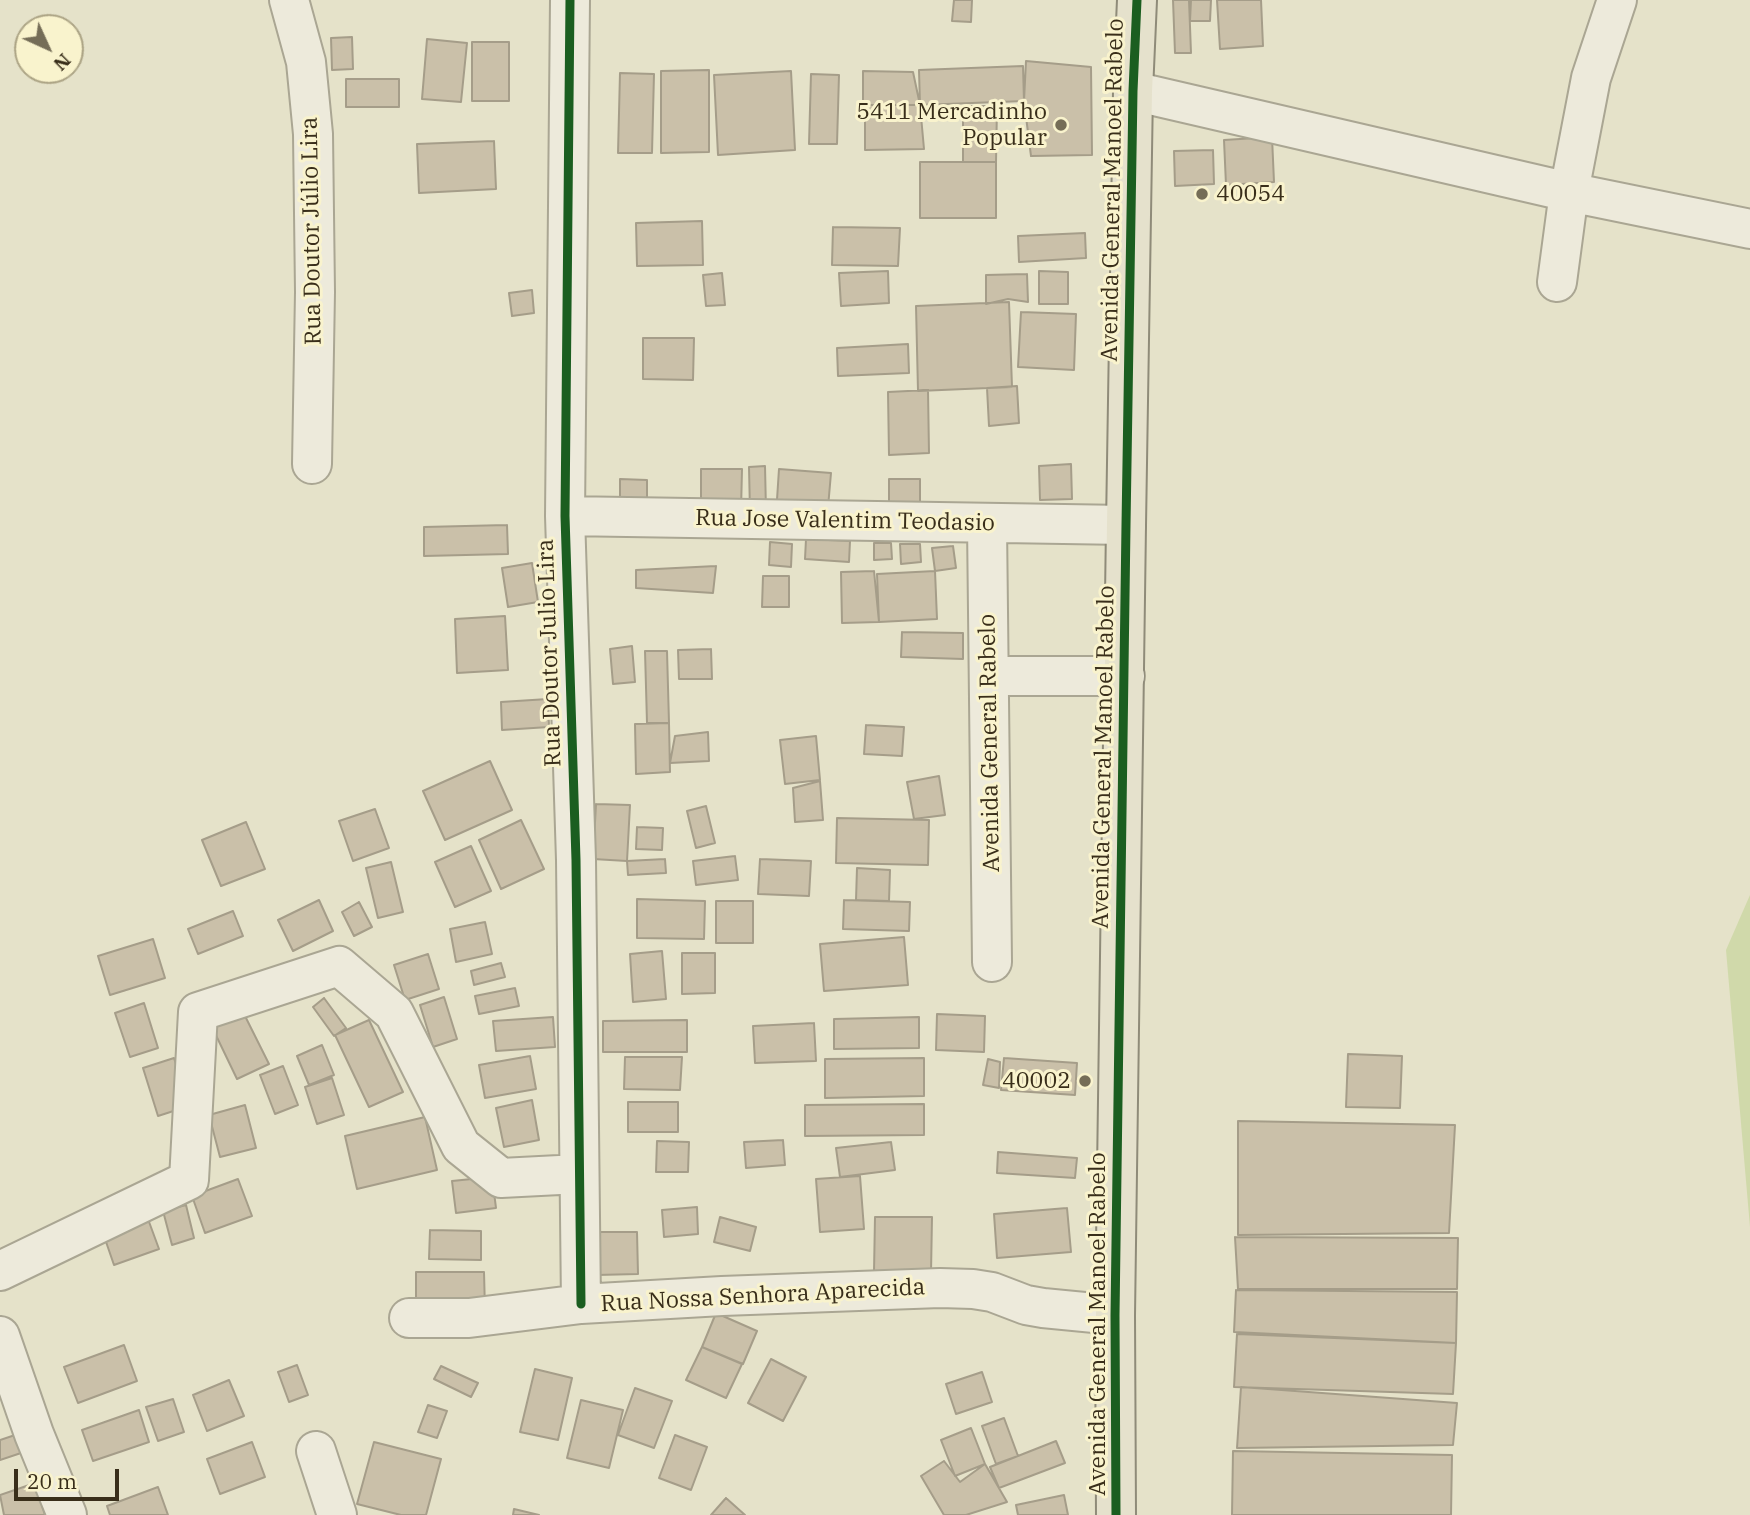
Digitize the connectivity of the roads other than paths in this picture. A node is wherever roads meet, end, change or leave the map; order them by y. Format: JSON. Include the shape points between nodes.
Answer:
{"nodes":[{"id":1,"x":289,"y":0,"type":"edge"},
{"id":2,"x":570,"y":0,"type":"edge"},
{"id":3,"x":1137,"y":0,"type":"edge"},
{"id":4,"x":1618,"y":0,"type":"edge"},
{"id":5,"x":1133,"y":91,"type":"junction"},
{"id":6,"x":1569,"y":192,"type":"junction"},
{"id":7,"x":1750,"y":229,"type":"edge"},
{"id":8,"x":1557,"y":282,"type":"dead end"},
{"id":9,"x":312,"y":464,"type":"dead end"},
{"id":10,"x":565,"y":516,"type":"junction"},
{"id":11,"x":987,"y":524,"type":"junction"},
{"id":12,"x":1126,"y":524,"type":"junction"},
{"id":13,"x":990,"y":676,"type":"junction"},
{"id":14,"x":1125,"y":676,"type":"junction"},
{"id":15,"x":992,"y":962,"type":"dead end"},
{"id":16,"x":579,"y":1174,"type":"junction"},
{"id":17,"x":0,"y":1271,"type":"edge"},
{"id":18,"x":581,"y":1304,"type":"junction"},
{"id":19,"x":1115,"y":1315,"type":"junction"},
{"id":20,"x":409,"y":1318,"type":"dead end"},
{"id":21,"x":0,"y":1336,"type":"edge"},
{"id":22,"x":316,"y":1451,"type":"dead end"},
{"id":23,"x":67,"y":1515,"type":"edge"},
{"id":24,"x":337,"y":1515,"type":"edge"},
{"id":25,"x":1116,"y":1515,"type":"edge"}],
"edges":[{"from":1,"to":9,"type":"street","name":"Rua Doutor Júlio Lira","via":[[306,62],[313,134]]},
{"from":2,"to":10,"type":"street","name":"Rua Doutor Julio Lira"},
{"from":3,"to":5,"type":"main road","name":"Avenida General Manoel Rabelo"},
{"from":4,"to":6,"type":"street","via":[[1591,78]]},
{"from":5,"to":6,"type":"street"},
{"from":5,"to":12,"type":"main road","name":"Avenida General Manoel Rabelo"},
{"from":6,"to":7,"type":"street"},
{"from":6,"to":8,"type":"street"},
{"from":10,"to":11,"type":"street","name":"Rua Jose Valentim Teodasio"},
{"from":10,"to":16,"type":"street","name":"Rua Doutor Julio Lira","via":[[576,860]]},
{"from":11,"to":12,"type":"street","name":"Rua Jose Valentim Teodasio"},
{"from":11,"to":13,"type":"street","name":"Avenida General Rabelo"},
{"from":12,"to":14,"type":"main road","name":"Avenida General Manoel Rabelo"},
{"from":13,"to":14,"type":"street"},
{"from":13,"to":15,"type":"street","name":"Avenida General Rabelo"},
{"from":14,"to":19,"type":"main road","name":"Avenida General Manoel Rabelo"},
{"from":16,"to":17,"type":"street","via":[[501,1178],[461,1146],[394,1013],[339,966],[198,1012],[189,1180]]},
{"from":16,"to":18,"type":"street","name":"Rua Doutor Julio Lira"},
{"from":18,"to":19,"type":"street","name":"Rua Nossa Senhora Aparecida","via":[[951,1288],[992,1292],[1043,1308]]},
{"from":18,"to":20,"type":"street","name":"Rua Nossa Senhora Aparecida","via":[[469,1318]]},
{"from":19,"to":25,"type":"main road","name":"Avenida General Manoel Rabelo"},
{"from":21,"to":23,"type":"street"},
{"from":22,"to":24,"type":"street"}]}
